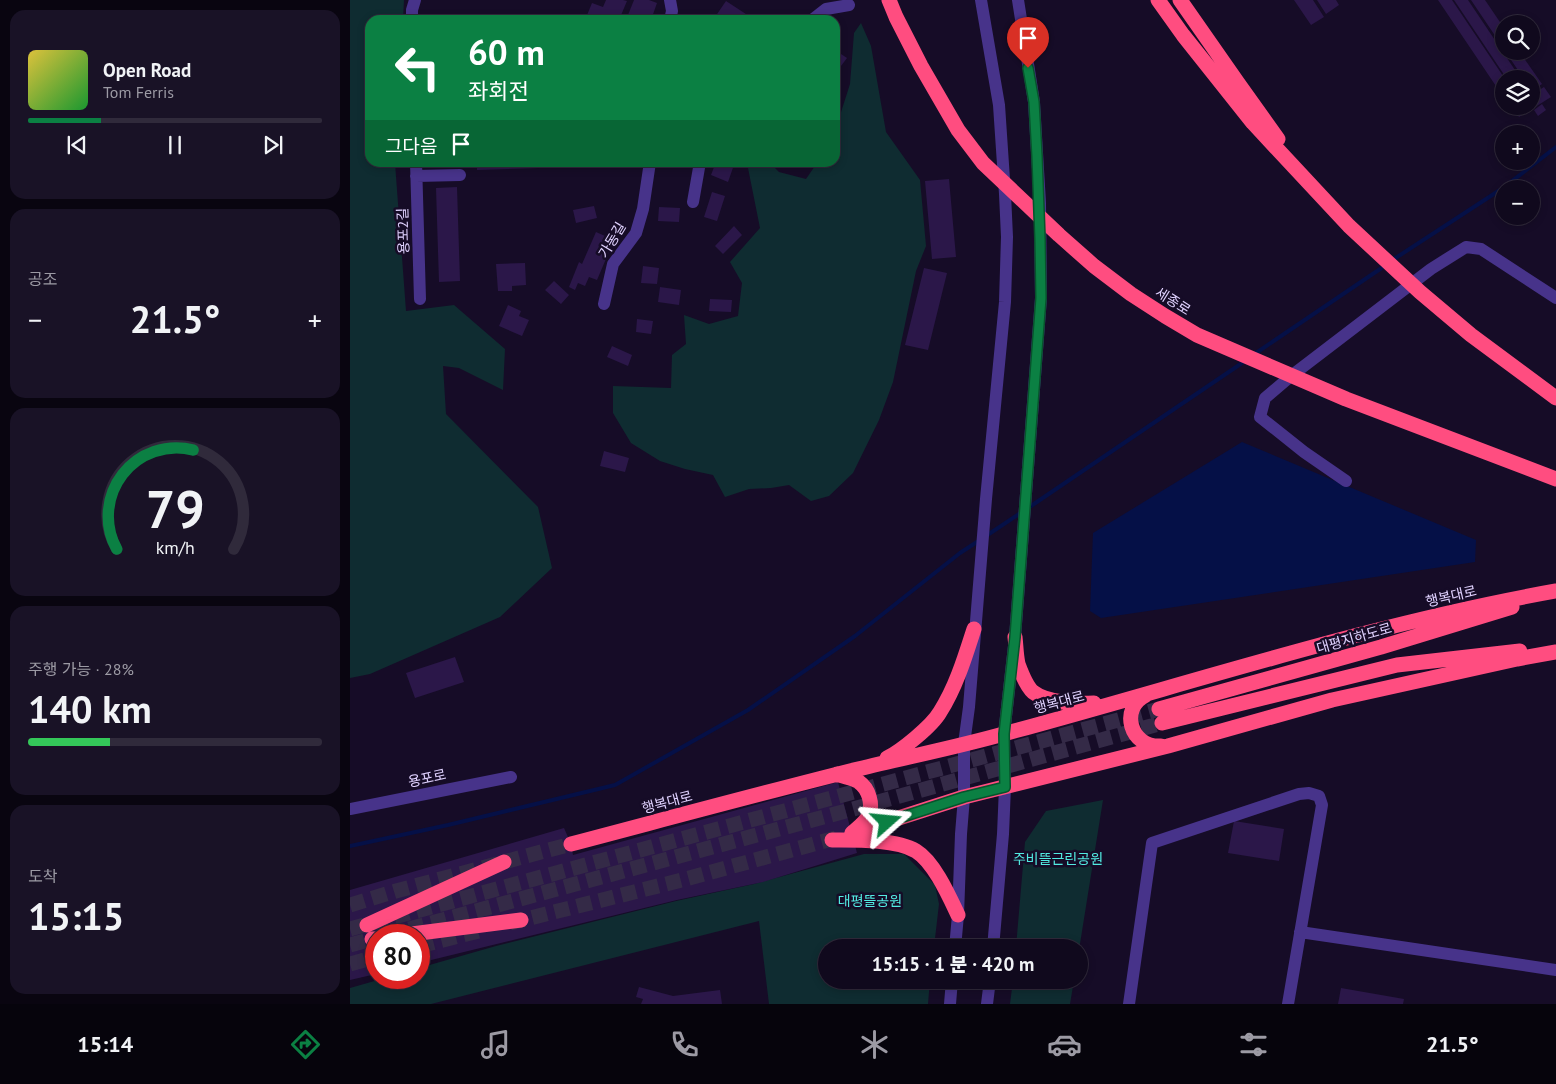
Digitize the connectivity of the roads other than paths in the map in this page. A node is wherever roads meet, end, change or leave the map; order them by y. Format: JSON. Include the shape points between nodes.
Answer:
{"nodes":[{"id":1,"x":415,"y":0,"type":"edge"},
{"id":2,"x":670,"y":0,"type":"edge"},
{"id":3,"x":885,"y":0,"type":"edge"},
{"id":4,"x":890,"y":0,"type":"edge"},
{"id":5,"x":981,"y":0,"type":"edge"},
{"id":6,"x":1018,"y":0,"type":"edge"},
{"id":7,"x":1158,"y":0,"type":"edge"},
{"id":8,"x":1180,"y":0,"type":"edge"},
{"id":9,"x":849,"y":5,"type":"dead end"},
{"id":10,"x":412,"y":15,"type":"edge"},
{"id":11,"x":671,"y":15,"type":"edge"},
{"id":12,"x":818,"y":15,"type":"edge"},
{"id":13,"x":896,"y":17,"type":"junction"},
{"id":14,"x":416,"y":167,"type":"edge"},
{"id":15,"x":649,"y":167,"type":"edge"},
{"id":16,"x":699,"y":167,"type":"edge"},
{"id":17,"x":460,"y":175,"type":"dead end"},
{"id":18,"x":416,"y":176,"type":"junction"},
{"id":19,"x":1316,"y":190,"type":"junction"},
{"id":20,"x":693,"y":202,"type":"dead end"},
{"id":21,"x":1556,"y":298,"type":"edge"},
{"id":22,"x":420,"y":300,"type":"dead end"},
{"id":23,"x":604,"y":304,"type":"dead end"},
{"id":24,"x":1291,"y":376,"type":"junction"},
{"id":25,"x":1556,"y":398,"type":"edge"},
{"id":26,"x":1556,"y":479,"type":"edge"},
{"id":27,"x":1346,"y":482,"type":"dead end"},
{"id":28,"x":1556,"y":592,"type":"edge"},
{"id":29,"x":974,"y":629,"type":"junction"},
{"id":30,"x":1015,"y":637,"type":"junction"},
{"id":31,"x":1556,"y":651,"type":"edge"},
{"id":32,"x":1149,"y":693,"type":"junction"},
{"id":33,"x":1127,"y":700,"type":"junction"},
{"id":34,"x":1004,"y":734,"type":"junction"},
{"id":35,"x":964,"y":744,"type":"junction"},
{"id":36,"x":1168,"y":746,"type":"junction"},
{"id":37,"x":870,"y":766,"type":"junction"},
{"id":38,"x":837,"y":774,"type":"junction"},
{"id":39,"x":511,"y":777,"type":"dead end"},
{"id":40,"x":1005,"y":787,"type":"junction"},
{"id":41,"x":964,"y":797,"type":"junction"},
{"id":42,"x":350,"y":809,"type":"edge"},
{"id":43,"x":832,"y":840,"type":"tunnel mouth"},
{"id":44,"x":571,"y":844,"type":"tunnel mouth"},
{"id":45,"x":504,"y":862,"type":"dead end"},
{"id":46,"x":958,"y":915,"type":"junction"},
{"id":47,"x":521,"y":920,"type":"tunnel mouth"},
{"id":48,"x":390,"y":924,"type":"edge"},
{"id":49,"x":430,"y":932,"type":"edge"},
{"id":50,"x":1300,"y":932,"type":"junction"},
{"id":51,"x":956,"y":939,"type":"edge"},
{"id":52,"x":994,"y":939,"type":"edge"},
{"id":53,"x":1556,"y":970,"type":"edge"},
{"id":54,"x":951,"y":989,"type":"edge"},
{"id":55,"x":989,"y":989,"type":"edge"},
{"id":56,"x":950,"y":1004,"type":"edge"},
{"id":57,"x":987,"y":1004,"type":"edge"},
{"id":58,"x":1129,"y":1004,"type":"edge"},
{"id":59,"x":1288,"y":1004,"type":"edge"}],
"edges":[{"from":1,"to":10,"type":"street"},
{"from":2,"to":11,"type":"street"},
{"from":3,"to":13,"type":"highway"},
{"from":4,"to":13,"type":"highway","name":"세종로"},
{"from":5,"to":29,"type":"street","via":[[999,105],[1007,237],[1005,302]]},
{"from":6,"to":30,"type":"street","via":[[1034,102],[1041,298]]},
{"from":7,"to":19,"type":"highway","via":[[1253,123]]},
{"from":8,"to":19,"type":"highway"},
{"from":9,"to":12,"type":"street","via":[[826,9]]},
{"from":13,"to":24,"type":"highway","name":"세종로","via":[[958,130],[983,163],[1059,235],[1094,266],[1164,316]]},
{"from":14,"to":18,"type":"street","name":"용포2길"},
{"from":15,"to":23,"type":"street","name":"가동길","via":[[636,233],[613,264]]},
{"from":16,"to":20,"type":"street"},
{"from":17,"to":18,"type":"street"},
{"from":18,"to":22,"type":"street","name":"용포2길"},
{"from":19,"to":25,"type":"highway","via":[[1349,226],[1420,292],[1471,335]]},
{"from":21,"to":24,"type":"street","via":[[1481,250],[1466,247]]},
{"from":24,"to":26,"type":"highway","name":"세종로"},
{"from":24,"to":27,"type":"street","via":[[1265,398],[1260,417]]},
{"from":28,"to":31,"type":"highway","name":"대평지하도로","via":[[1160,716],[1398,665],[1506,652]]},
{"from":28,"to":32,"type":"highway","name":"행복대로","via":[[1503,600],[1388,627]]},
{"from":29,"to":35,"type":"street"},
{"from":29,"to":37,"type":"highway","via":[[959,673],[939,714],[896,753]]},
{"from":30,"to":33,"type":"highway","via":[[1018,663],[1033,692],[1051,700],[1075,704]]},
{"from":30,"to":34,"type":"street"},
{"from":31,"to":36,"type":"highway","via":[[1332,700]]},
{"from":32,"to":33,"type":"highway","name":"행복대로"},
{"from":32,"to":36,"type":"highway","via":[[1137,699],[1131,718],[1132,728],[1136,736],[1152,747]]},
{"from":33,"to":34,"type":"highway","name":"행복대로"},
{"from":34,"to":35,"type":"highway","name":"행복대로"},
{"from":34,"to":40,"type":"street"},
{"from":35,"to":37,"type":"highway","name":"행복대로"},
{"from":35,"to":41,"type":"street"},
{"from":36,"to":40,"type":"highway"},
{"from":37,"to":38,"type":"highway","name":"행복대로"},
{"from":38,"to":41,"type":"highway","via":[[858,781],[868,794],[869,814],[852,833]]},
{"from":38,"to":44,"type":"highway","name":"행복대로"},
{"from":39,"to":42,"type":"street","name":"용포로"},
{"from":40,"to":41,"type":"highway"},
{"from":40,"to":52,"type":"street"},
{"from":41,"to":46,"type":"street"},
{"from":43,"to":46,"type":"highway","via":[[873,841],[917,851],[940,879]]},
{"from":45,"to":48,"type":"highway"},
{"from":46,"to":51,"type":"street"},
{"from":47,"to":49,"type":"highway"},
{"from":50,"to":53,"type":"street"},
{"from":50,"to":58,"type":"street","via":[[1322,805],[1319,796],[1309,792],[1152,843]]},
{"from":50,"to":59,"type":"street"},
{"from":54,"to":56,"type":"street"},
{"from":55,"to":57,"type":"street"}]}
